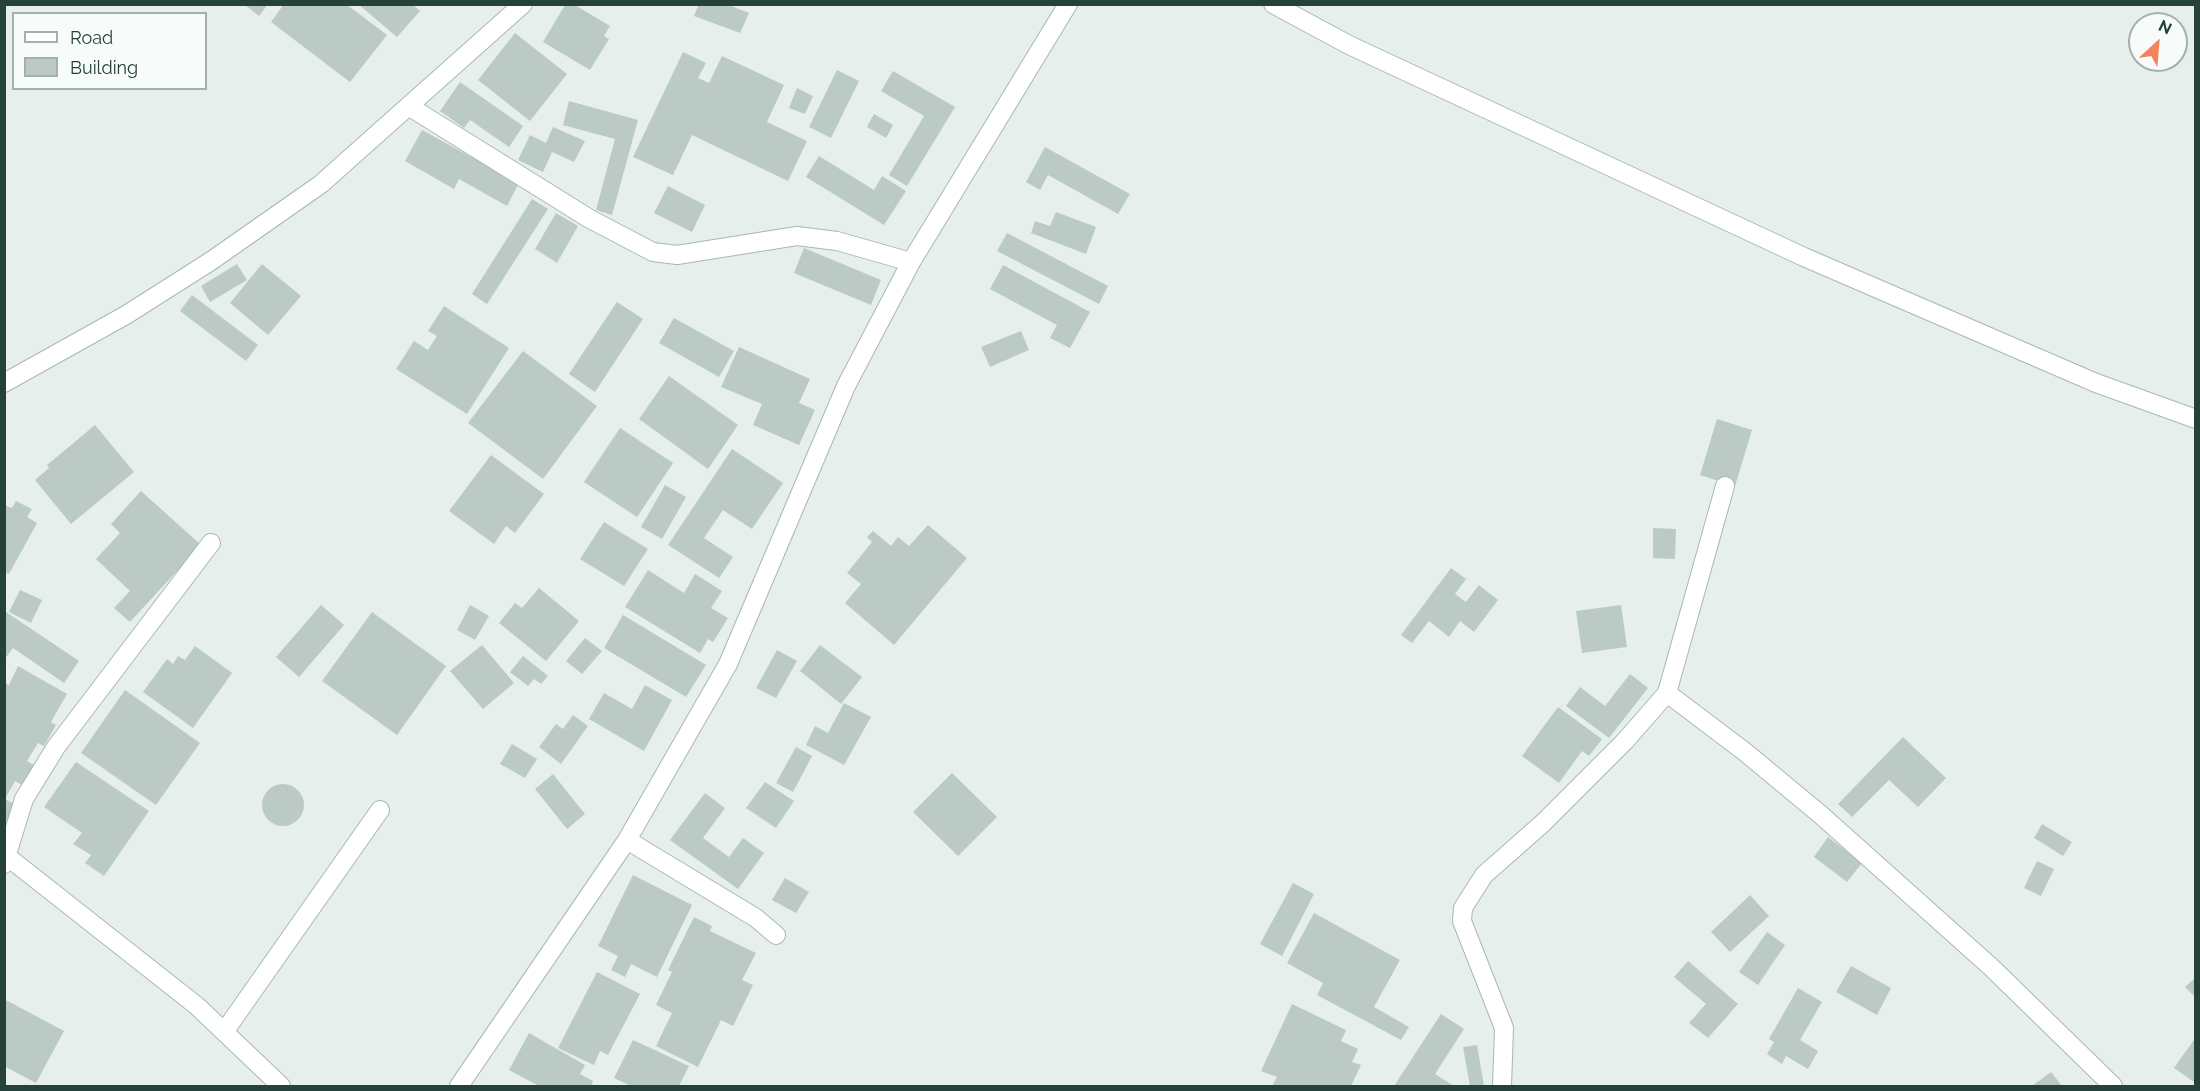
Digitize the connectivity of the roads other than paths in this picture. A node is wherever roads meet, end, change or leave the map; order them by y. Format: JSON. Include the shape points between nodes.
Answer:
{"nodes":[{"id":1,"x":523,"y":4,"type":"edge"},
{"id":2,"x":1068,"y":4,"type":"edge"},
{"id":3,"x":1273,"y":4,"type":"edge"},
{"id":4,"x":410,"y":107,"type":"junction"},
{"id":5,"x":911,"y":261,"type":"junction"},
{"id":6,"x":4,"y":383,"type":"edge"},
{"id":7,"x":2196,"y":419,"type":"edge"},
{"id":8,"x":1725,"y":486,"type":"dead end"},
{"id":9,"x":211,"y":543,"type":"dead end"},
{"id":10,"x":1667,"y":693,"type":"junction"},
{"id":11,"x":380,"y":810,"type":"dead end"},
{"id":12,"x":627,"y":840,"type":"junction"},
{"id":13,"x":6,"y":858,"type":"edge"},
{"id":14,"x":776,"y":935,"type":"dead end"},
{"id":15,"x":224,"y":1032,"type":"junction"},
{"id":16,"x":281,"y":1086,"type":"edge"},
{"id":17,"x":459,"y":1086,"type":"edge"},
{"id":18,"x":1502,"y":1086,"type":"edge"},
{"id":19,"x":2113,"y":1086,"type":"edge"}],
"edges":[{"from":1,"to":4,"type":"street"},
{"from":2,"to":5,"type":"street"},
{"from":3,"to":7,"type":"street","via":[[1349,45],[1804,257],[2096,383]]},
{"from":4,"to":5,"type":"street","via":[[580,213],[653,252],[677,255],[797,236],[837,241]]},
{"from":4,"to":6,"type":"street","via":[[321,184],[211,261],[126,315]]},
{"from":5,"to":12,"type":"street","via":[[846,386],[728,664]]},
{"from":8,"to":10,"type":"street"},
{"from":9,"to":13,"type":"street","via":[[56,747],[24,799]]},
{"from":10,"to":18,"type":"street","via":[[1543,823],[1484,875],[1463,908],[1462,921],[1504,1028]]},
{"from":10,"to":19,"type":"street","via":[[1821,815],[1991,967]]},
{"from":11,"to":15,"type":"street"},
{"from":12,"to":14,"type":"street","via":[[756,918]]},
{"from":12,"to":17,"type":"street"},
{"from":13,"to":15,"type":"street","via":[[197,1006]]},
{"from":15,"to":16,"type":"street"}]}
